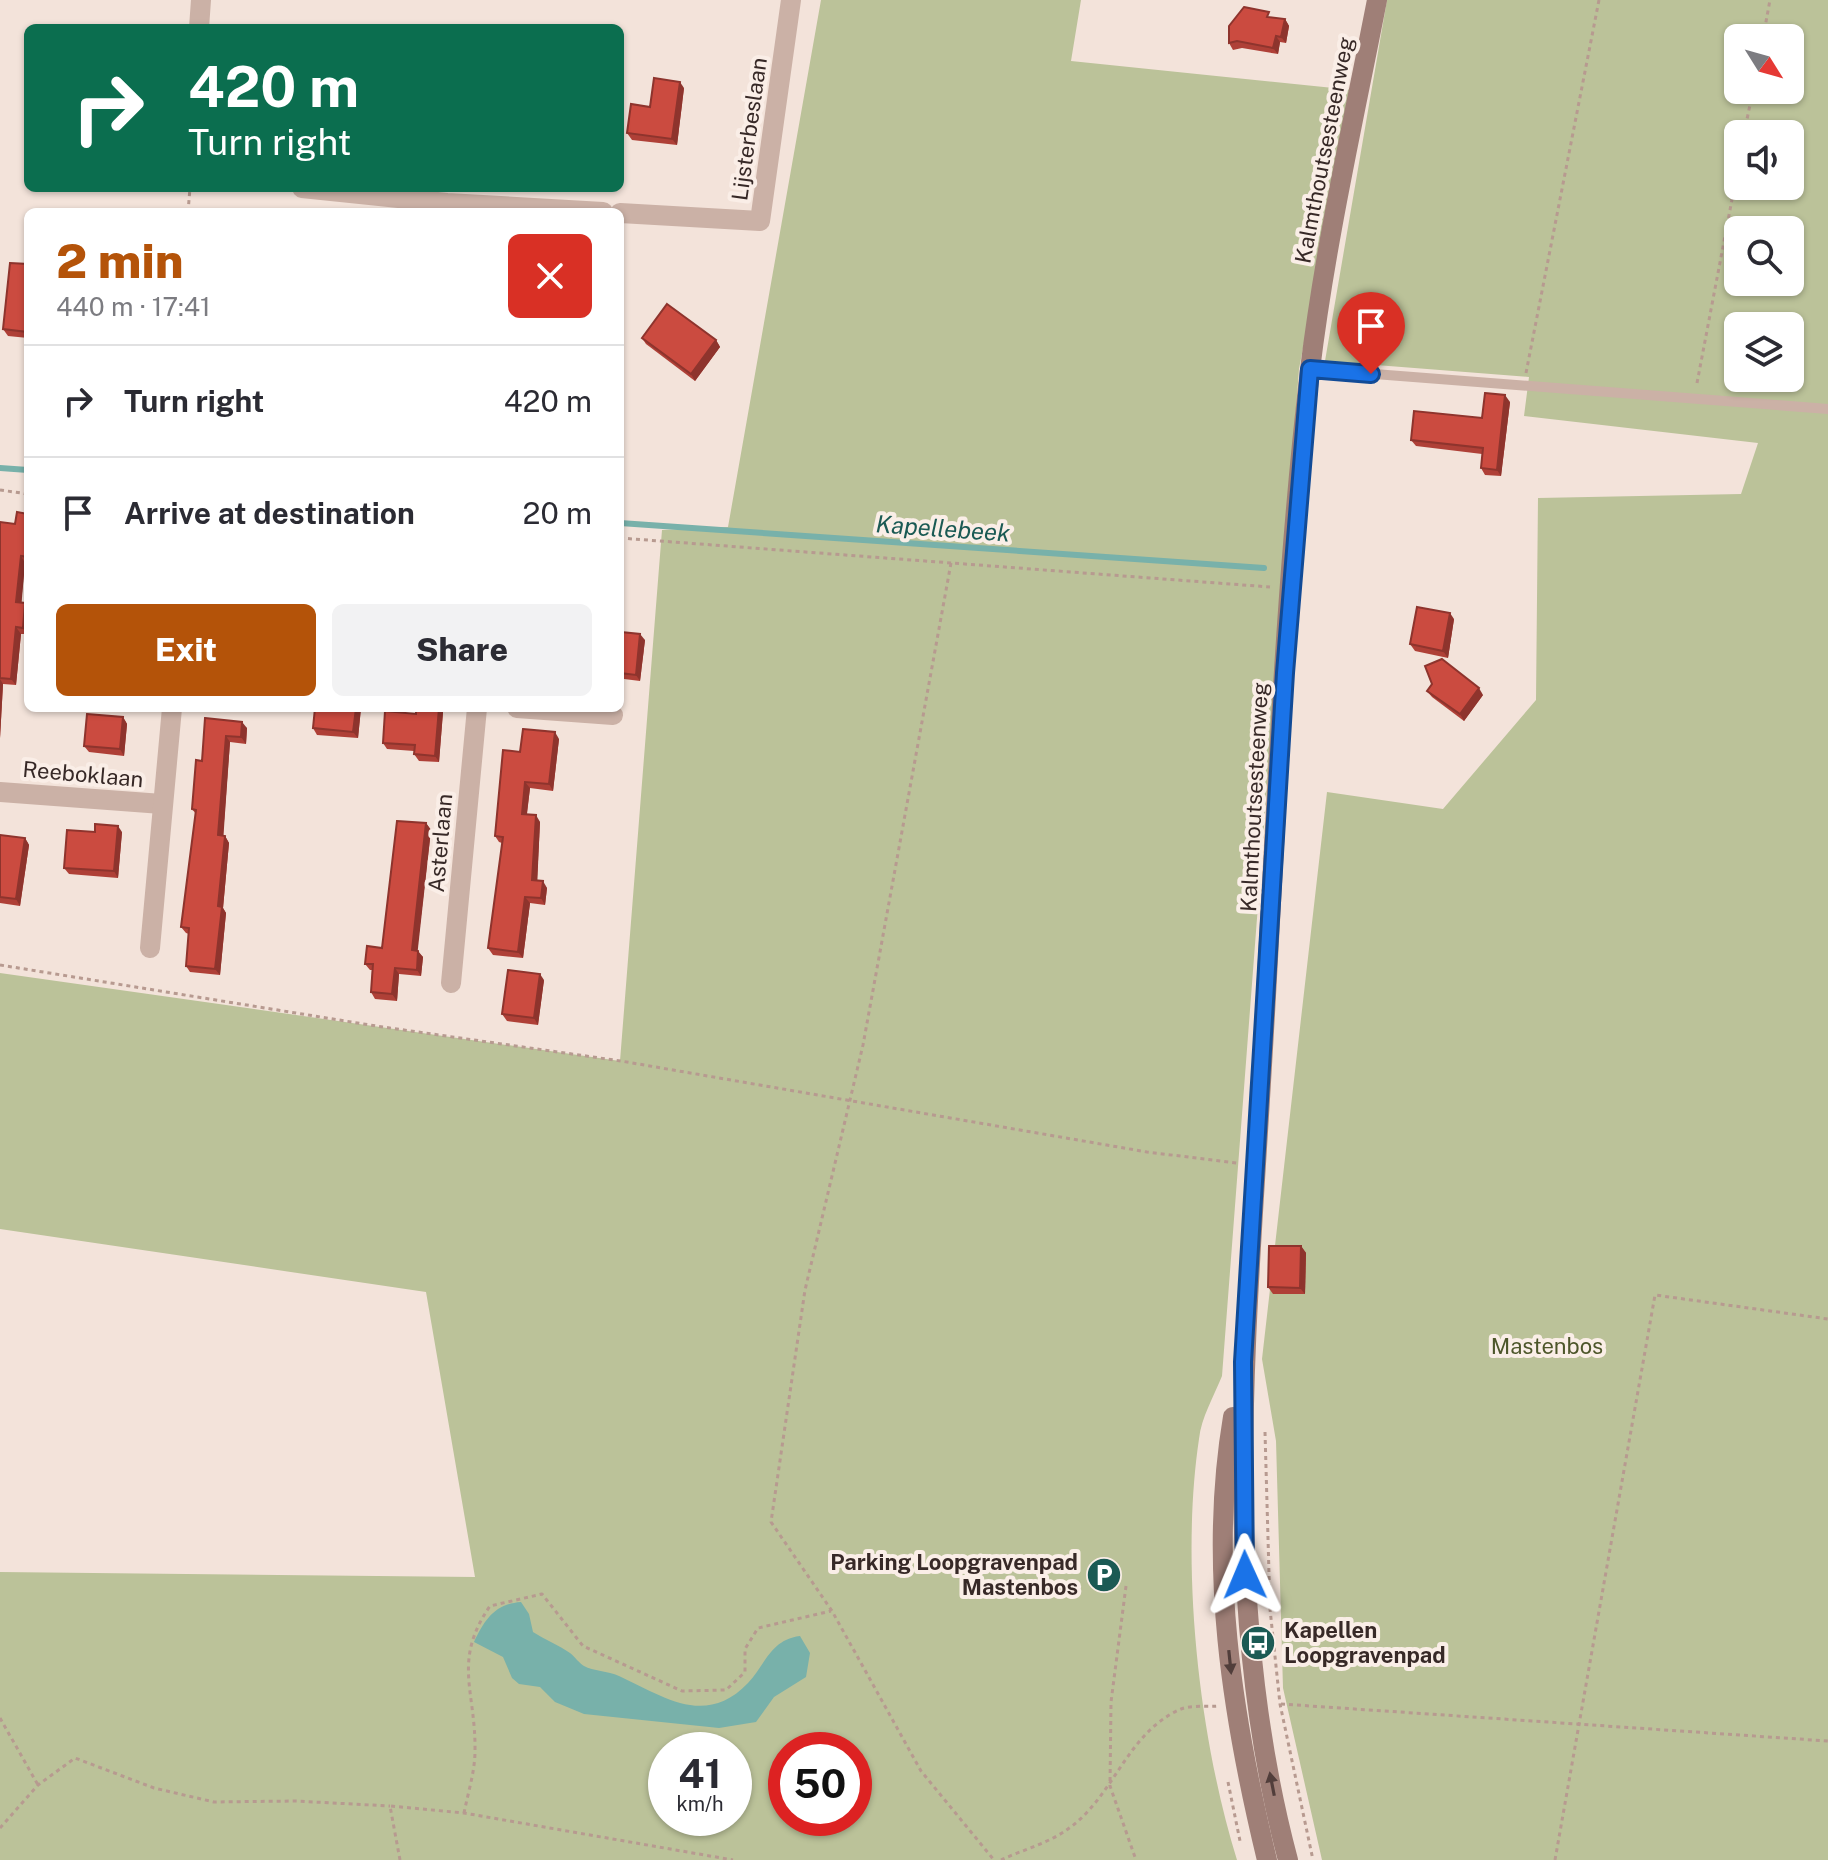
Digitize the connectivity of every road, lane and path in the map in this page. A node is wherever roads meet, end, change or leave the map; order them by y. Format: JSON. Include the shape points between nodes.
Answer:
{"nodes":[{"id":1,"x":201,"y":0,"type":"edge"},
{"id":2,"x":791,"y":0,"type":"edge"},
{"id":3,"x":1377,"y":0,"type":"edge"},
{"id":4,"x":1599,"y":0,"type":"edge"},
{"id":5,"x":1770,"y":0,"type":"edge"},
{"id":6,"x":199,"y":24,"type":"edge"},
{"id":7,"x":1766,"y":24,"type":"edge"},
{"id":8,"x":341,"y":192,"type":"edge"},
{"id":9,"x":1732,"y":200,"type":"edge"},
{"id":10,"x":534,"y":208,"type":"edge"},
{"id":11,"x":624,"y":213,"type":"edge"},
{"id":12,"x":1310,"y":369,"type":"junction"},
{"id":13,"x":1523,"y":387,"type":"junction"},
{"id":14,"x":1694,"y":399,"type":"junction"},
{"id":15,"x":1828,"y":409,"type":"edge"},
{"id":16,"x":0,"y":490,"type":"edge"},
{"id":17,"x":24,"y":493,"type":"edge"},
{"id":18,"x":624,"y":538,"type":"edge"},
{"id":19,"x":951,"y":563,"type":"junction"},
{"id":20,"x":1291,"y":588,"type":"junction"},
{"id":21,"x":172,"y":712,"type":"edge"},
{"id":22,"x":477,"y":712,"type":"edge"},
{"id":23,"x":572,"y":712,"type":"edge"},
{"id":24,"x":613,"y":715,"type":"dead end"},
{"id":25,"x":0,"y":792,"type":"edge"},
{"id":26,"x":162,"y":804,"type":"junction"},
{"id":27,"x":150,"y":948,"type":"dead end"},
{"id":28,"x":0,"y":965,"type":"edge"},
{"id":29,"x":451,"y":983,"type":"dead end"},
{"id":30,"x":851,"y":1100,"type":"junction"},
{"id":31,"x":1257,"y":1165,"type":"junction"},
{"id":32,"x":1828,"y":1319,"type":"edge"},
{"id":33,"x":1243,"y":1362,"type":"junction"},
{"id":34,"x":1264,"y":1426,"type":"dead end"},
{"id":35,"x":1126,"y":1586,"type":"dead end"},
{"id":36,"x":832,"y":1611,"type":"junction"},
{"id":37,"x":1257,"y":1704,"type":"junction"},
{"id":38,"x":1280,"y":1704,"type":"junction"},
{"id":39,"x":1235,"y":1705,"type":"junction"},
{"id":40,"x":0,"y":1718,"type":"edge"},
{"id":41,"x":1578,"y":1723,"type":"junction"},
{"id":42,"x":1828,"y":1741,"type":"edge"},
{"id":43,"x":38,"y":1785,"type":"junction"},
{"id":44,"x":1110,"y":1786,"type":"junction"},
{"id":45,"x":390,"y":1806,"type":"junction"},
{"id":46,"x":464,"y":1813,"type":"junction"},
{"id":47,"x":0,"y":1828,"type":"edge"},
{"id":48,"x":400,"y":1860,"type":"edge"},
{"id":49,"x":733,"y":1860,"type":"edge"},
{"id":50,"x":994,"y":1860,"type":"edge"},
{"id":51,"x":1001,"y":1860,"type":"edge"},
{"id":52,"x":1136,"y":1860,"type":"edge"},
{"id":53,"x":1267,"y":1860,"type":"edge"},
{"id":54,"x":1288,"y":1860,"type":"edge"},
{"id":55,"x":1313,"y":1860,"type":"edge"},
{"id":56,"x":1555,"y":1860,"type":"edge"}],
"edges":[{"from":1,"to":6,"type":"street"},
{"from":2,"to":11,"type":"street","name":"Lijsterbeslaan","via":[[760,221]]},
{"from":3,"to":12,"type":"main road","name":"Kalmthoutsesteenweg"},
{"from":4,"to":13,"type":"path"},
{"from":5,"to":7,"type":"path"},
{"from":8,"to":10,"type":"street"},
{"from":9,"to":14,"type":"path"},
{"from":12,"to":13,"type":"lane"},
{"from":12,"to":20,"type":"main road","name":"Kalmthoutsesteenweg"},
{"from":13,"to":14,"type":"lane"},
{"from":14,"to":15,"type":"lane"},
{"from":16,"to":17,"type":"path"},
{"from":18,"to":19,"type":"path"},
{"from":19,"to":20,"type":"path"},
{"from":19,"to":30,"type":"path"},
{"from":20,"to":31,"type":"main road","name":"Kalmthoutsesteenweg"},
{"from":21,"to":26,"type":"street"},
{"from":22,"to":29,"type":"street","name":"Asterlaan"},
{"from":23,"to":24,"type":"street"},
{"from":25,"to":26,"type":"street","name":"Reeboklaan"},
{"from":26,"to":27,"type":"street"},
{"from":28,"to":30,"type":"path"},
{"from":30,"to":31,"type":"path","via":[[1147,1152]]},
{"from":30,"to":36,"type":"path","via":[[805,1290],[771,1522]]},
{"from":31,"to":33,"type":"main road","name":"Kalmthoutsesteenweg"},
{"from":32,"to":41,"type":"path","via":[[1655,1295]]},
{"from":33,"to":37,"type":"main road","name":"Kalmthoutsesteenweg","via":[[1245,1607]]},
{"from":33,"to":39,"type":"main road","name":"Kalmthoutsesteenweg","one_way":true,"via":[[1228,1446],[1224,1529],[1224,1606]]},
{"from":34,"to":38,"type":"path","via":[[1270,1609]]},
{"from":35,"to":44,"type":"path","via":[[1111,1702]]},
{"from":36,"to":46,"type":"path","via":[[758,1628],[745,1649],[745,1672],[726,1690],[682,1691],[583,1646],[542,1594],[490,1606],[474,1628],[466,1662],[475,1756]]},
{"from":36,"to":50,"type":"path","via":[[921,1771]]},
{"from":37,"to":38,"type":"path"},
{"from":54,"to":37,"type":"main road","name":"Kalmthoutsesteenweg","one_way":true},
{"from":38,"to":41,"type":"path"},
{"from":38,"to":55,"type":"path"},
{"from":39,"to":44,"type":"path","via":[[1183,1708],[1157,1723],[1133,1748]]},
{"from":39,"to":53,"type":"main road","name":"Kalmthoutsesteenweg"},
{"from":40,"to":43,"type":"path"},
{"from":41,"to":42,"type":"path"},
{"from":41,"to":56,"type":"path"},
{"from":43,"to":45,"type":"path","via":[[75,1758],[154,1788],[214,1802]]},
{"from":43,"to":47,"type":"path"},
{"from":44,"to":51,"type":"path","via":[[1068,1829]]},
{"from":44,"to":52,"type":"path"},
{"from":45,"to":46,"type":"path"},
{"from":45,"to":48,"type":"path"},
{"from":46,"to":49,"type":"path"}]}
